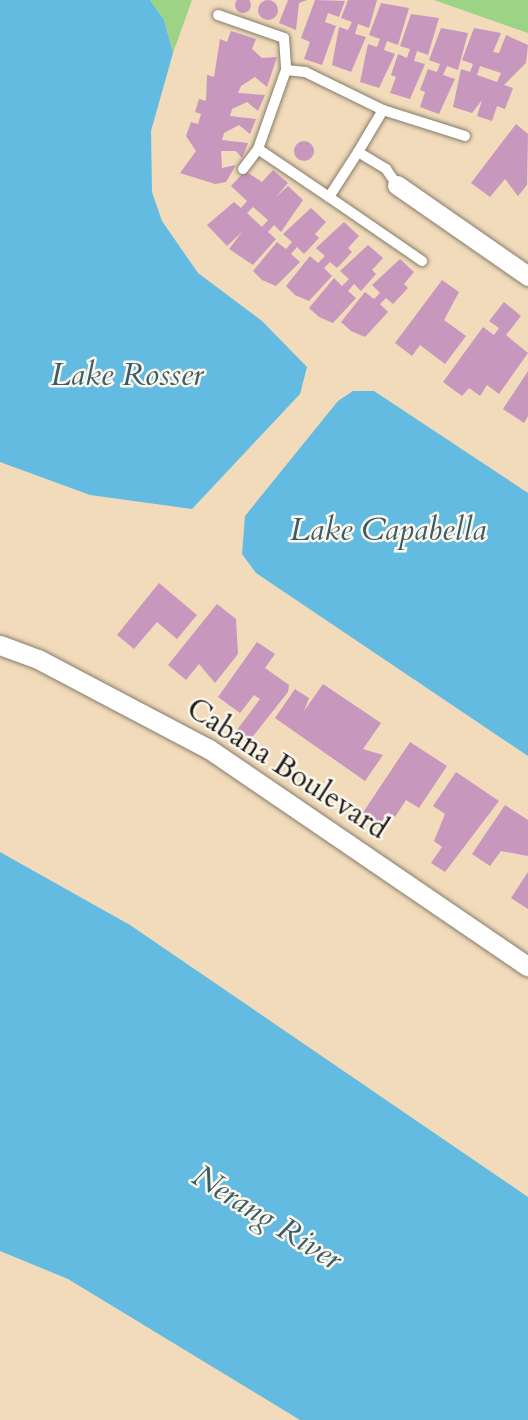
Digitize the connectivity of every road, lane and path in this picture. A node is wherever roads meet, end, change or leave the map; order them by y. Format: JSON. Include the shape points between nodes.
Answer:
{"nodes":[{"id":1,"x":218,"y":15,"type":"dead end"},
{"id":2,"x":286,"y":70,"type":"junction"},
{"id":3,"x":383,"y":110,"type":"junction"},
{"id":4,"x":465,"y":136,"type":"dead end"},
{"id":5,"x":258,"y":149,"type":"junction"},
{"id":6,"x":358,"y":152,"type":"junction"},
{"id":7,"x":243,"y":169,"type":"dead end"},
{"id":8,"x":397,"y":185,"type":"joint"},
{"id":9,"x":329,"y":197,"type":"junction"},
{"id":10,"x":422,"y":261,"type":"dead end"},
{"id":11,"x":528,"y":276,"type":"edge"},
{"id":12,"x":0,"y":645,"type":"edge"},
{"id":13,"x":528,"y":967,"type":"edge"}],
"edges":[{"from":1,"to":2,"type":"lane","via":[[284,38]]},
{"from":2,"to":3,"type":"lane","via":[[305,72]]},
{"from":2,"to":5,"type":"lane"},
{"from":3,"to":4,"type":"lane"},
{"from":3,"to":6,"type":"lane"},
{"from":5,"to":7,"type":"lane"},
{"from":5,"to":9,"type":"lane"},
{"from":6,"to":8,"type":"lane"},
{"from":6,"to":9,"type":"lane"},
{"from":8,"to":11,"type":"street"},
{"from":9,"to":10,"type":"lane"},
{"from":12,"to":13,"type":"street","name":"Cabana Boulevard","via":[[38,659],[209,749]]}]}
